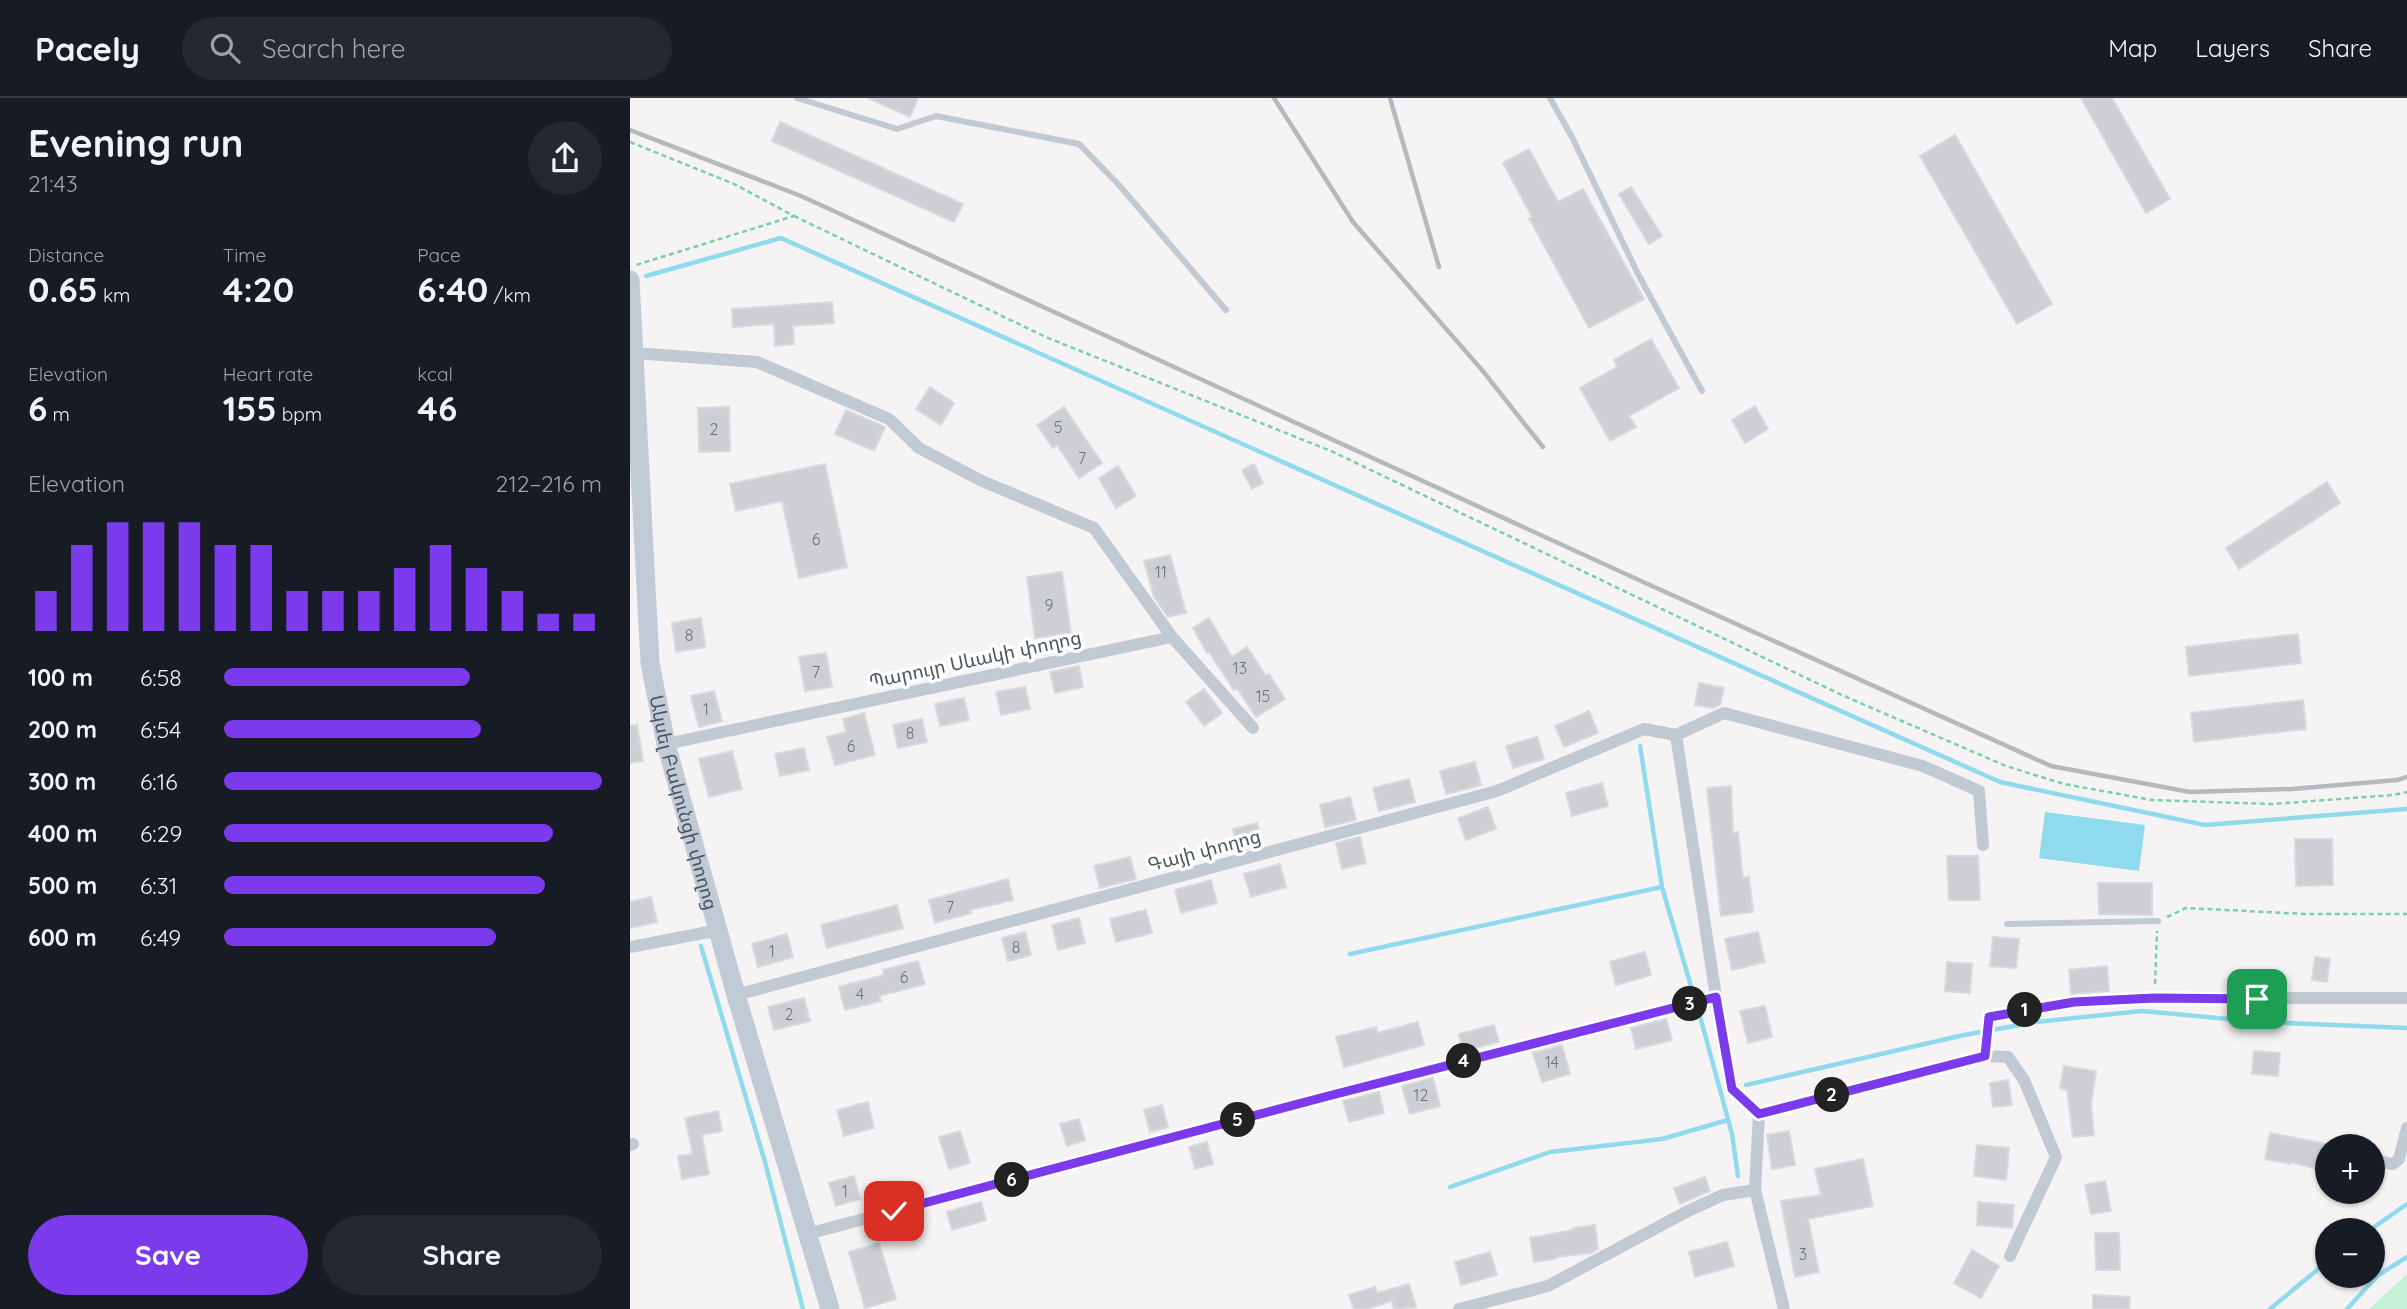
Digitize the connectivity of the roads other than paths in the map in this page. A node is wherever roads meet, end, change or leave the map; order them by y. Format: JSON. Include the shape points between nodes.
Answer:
{"nodes":[{"id":1,"x":797,"y":98,"type":"edge"},
{"id":2,"x":1550,"y":98,"type":"edge"},
{"id":3,"x":630,"y":280,"type":"edge"},
{"id":4,"x":1226,"y":310,"type":"dead end"},
{"id":5,"x":632,"y":355,"type":"edge"},
{"id":6,"x":1702,"y":391,"type":"dead end"},
{"id":7,"x":1172,"y":637,"type":"junction"},
{"id":8,"x":1253,"y":728,"type":"dead end"},
{"id":9,"x":1676,"y":735,"type":"junction"},
{"id":10,"x":666,"y":744,"type":"junction"},
{"id":11,"x":1983,"y":845,"type":"dead end"},
{"id":12,"x":2158,"y":920,"type":"road end"},
{"id":13,"x":2007,"y":924,"type":"dead end"},
{"id":14,"x":719,"y":930,"type":"junction"},
{"id":15,"x":630,"y":947,"type":"edge"},
{"id":16,"x":736,"y":995,"type":"junction"},
{"id":17,"x":1716,"y":997,"type":"junction"},
{"id":18,"x":2407,"y":998,"type":"edge"},
{"id":19,"x":1985,"y":1056,"type":"junction"},
{"id":20,"x":1759,"y":1114,"type":"junction"},
{"id":21,"x":2407,"y":1128,"type":"edge"},
{"id":22,"x":2385,"y":1162,"type":"edge"},
{"id":23,"x":1755,"y":1190,"type":"junction"},
{"id":24,"x":807,"y":1234,"type":"junction"},
{"id":25,"x":2010,"y":1256,"type":"dead end"},
{"id":26,"x":830,"y":1309,"type":"edge"},
{"id":27,"x":1459,"y":1309,"type":"edge"},
{"id":28,"x":1784,"y":1309,"type":"edge"}],
"edges":[{"from":1,"to":4,"type":"lane","via":[[897,129],[936,116],[1079,144]]},
{"from":2,"to":6,"type":"lane"},
{"from":3,"to":5,"type":"main road","name":"Ակսել Բակունցի փողոց"},
{"from":5,"to":7,"type":"street","via":[[757,362],[889,419],[919,448],[982,481],[1094,528]]},
{"from":5,"to":10,"type":"main road","name":"Ակսել Բակունցի փողոց","via":[[650,663]]},
{"from":7,"to":8,"type":"street"},
{"from":7,"to":10,"type":"street","name":"Պարույր Սևակի փողոց"},
{"from":9,"to":11,"type":"street","via":[[1724,713],[1923,766],[1979,791]]},
{"from":9,"to":16,"type":"street","name":"Գայի փողոց","via":[[1644,729],[1497,791]]},
{"from":9,"to":17,"type":"street"},
{"from":10,"to":14,"type":"main road","name":"Ակսել Բակունցի փողոց"},
{"from":12,"to":13,"type":"lane"},
{"from":14,"to":15,"type":"street"},
{"from":14,"to":16,"type":"main road","name":"Ակսել Բակունցի փողոց"},
{"from":16,"to":24,"type":"main road","name":"Ակսել Բակունցի փողոց"},
{"from":17,"to":20,"type":"street","via":[[1732,1089]]},
{"from":17,"to":24,"type":"street"},
{"from":18,"to":19,"type":"street","via":[[2074,1002],[1989,1017]]},
{"from":19,"to":20,"type":"street"},
{"from":19,"to":25,"type":"street","via":[[2008,1057],[2024,1080],[2056,1157]]},
{"from":20,"to":23,"type":"street"},
{"from":21,"to":22,"type":"street","via":[[2399,1159]]},
{"from":23,"to":27,"type":"street","via":[[1723,1195],[1686,1212],[1548,1286]]},
{"from":23,"to":28,"type":"street"},
{"from":24,"to":26,"type":"main road","name":"Ակսել Բակունցի փողոց"}]}
